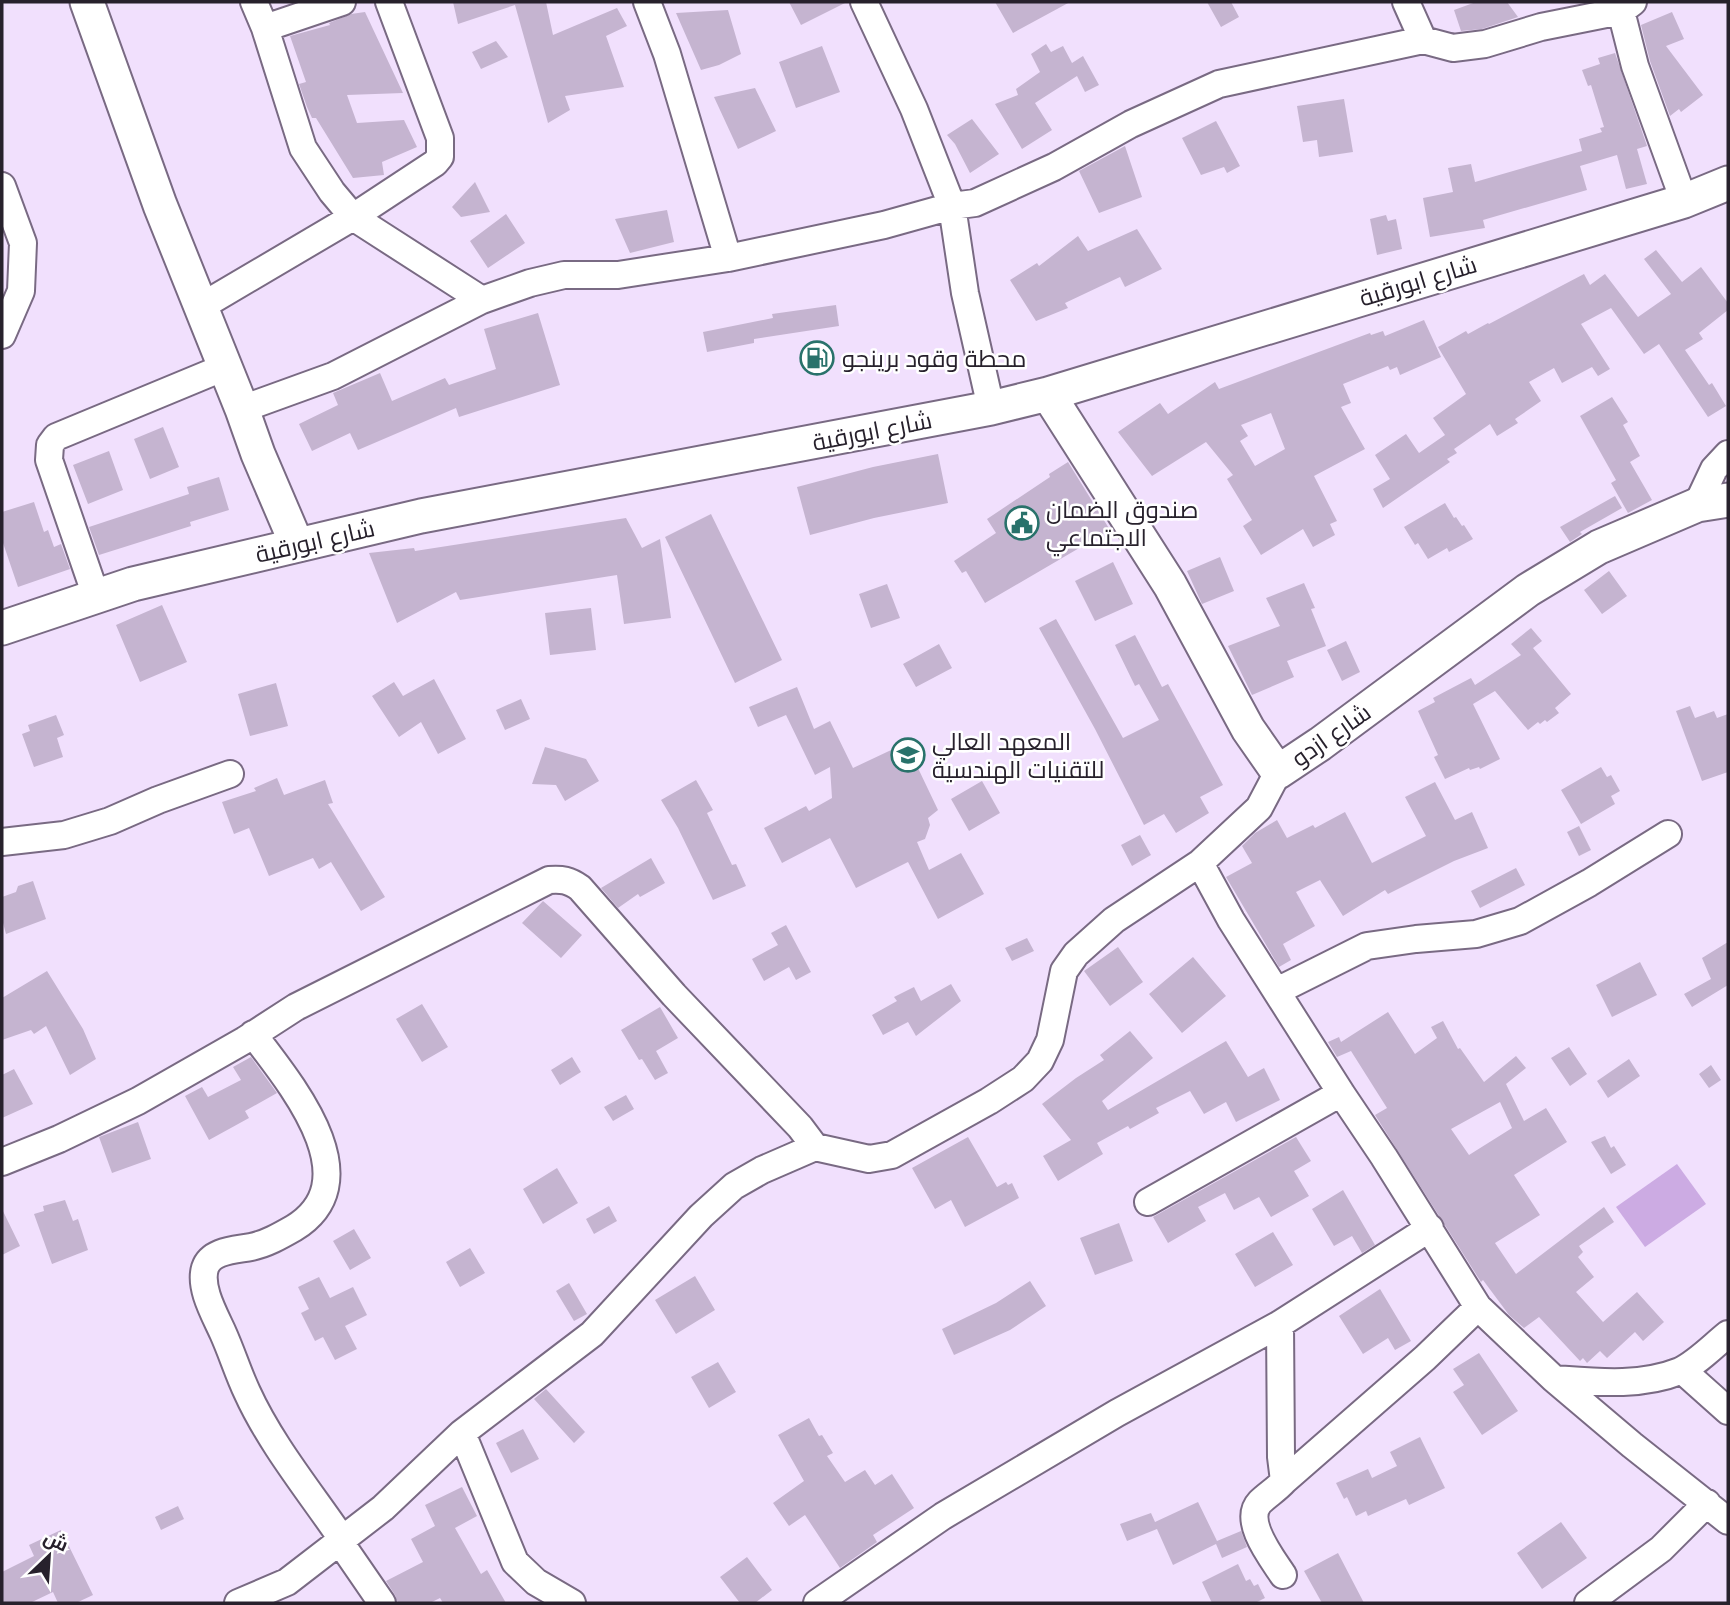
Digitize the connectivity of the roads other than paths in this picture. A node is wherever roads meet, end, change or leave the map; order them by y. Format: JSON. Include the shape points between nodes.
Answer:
{"nodes":[{"id":1,"x":87,"y":2,"type":"edge"},
{"id":2,"x":254,"y":2,"type":"edge"},
{"id":3,"x":342,"y":2,"type":"edge"},
{"id":4,"x":389,"y":2,"type":"edge"},
{"id":5,"x":647,"y":2,"type":"edge"},
{"id":6,"x":1406,"y":2,"type":"edge"},
{"id":7,"x":874,"y":6,"type":"edge"},
{"id":8,"x":1627,"y":6,"type":"edge"},
{"id":9,"x":265,"y":28,"type":"junction"},
{"id":10,"x":1423,"y":40,"type":"junction"},
{"id":11,"x":1728,"y":183,"type":"edge"},
{"id":12,"x":2,"y":186,"type":"edge"},
{"id":13,"x":1684,"y":201,"type":"junction"},
{"id":14,"x":952,"y":206,"type":"junction"},
{"id":15,"x":353,"y":216,"type":"junction"},
{"id":16,"x":728,"y":258,"type":"junction"},
{"id":17,"x":481,"y":300,"type":"junction"},
{"id":18,"x":202,"y":306,"type":"junction"},
{"id":19,"x":2,"y":335,"type":"edge"},
{"id":20,"x":225,"y":368,"type":"junction"},
{"id":21,"x":1048,"y":394,"type":"junction"},
{"id":22,"x":992,"y":408,"type":"junction"},
{"id":23,"x":242,"y":409,"type":"junction"},
{"id":24,"x":1728,"y":454,"type":"edge"},
{"id":25,"x":1713,"y":503,"type":"edge"},
{"id":26,"x":297,"y":545,"type":"junction"},
{"id":27,"x":96,"y":596,"type":"junction"},
{"id":28,"x":2,"y":628,"type":"edge"},
{"id":29,"x":1278,"y":772,"type":"junction"},
{"id":30,"x":230,"y":774,"type":"dead end"},
{"id":31,"x":1668,"y":834,"type":"dead end"},
{"id":32,"x":2,"y":842,"type":"edge"},
{"id":33,"x":1200,"y":863,"type":"junction"},
{"id":34,"x":1277,"y":991,"type":"junction"},
{"id":35,"x":253,"y":1034,"type":"junction"},
{"id":36,"x":1340,"y":1093,"type":"junction"},
{"id":37,"x":815,"y":1147,"type":"junction"},
{"id":38,"x":2,"y":1162,"type":"edge"},
{"id":39,"x":1148,"y":1202,"type":"dead end"},
{"id":40,"x":1430,"y":1228,"type":"junction"},
{"id":41,"x":1478,"y":1307,"type":"junction"},
{"id":42,"x":1280,"y":1324,"type":"junction"},
{"id":43,"x":1728,"y":1334,"type":"edge"},
{"id":44,"x":1682,"y":1370,"type":"junction"},
{"id":45,"x":1555,"y":1379,"type":"junction"},
{"id":46,"x":1728,"y":1411,"type":"edge"},
{"id":47,"x":462,"y":1433,"type":"junction"},
{"id":48,"x":1284,"y":1481,"type":"junction"},
{"id":49,"x":1707,"y":1503,"type":"junction"},
{"id":50,"x":1728,"y":1521,"type":"edge"},
{"id":51,"x":341,"y":1540,"type":"junction"},
{"id":52,"x":1283,"y":1576,"type":"dead end"},
{"id":53,"x":238,"y":1603,"type":"edge"},
{"id":54,"x":382,"y":1603,"type":"edge"},
{"id":55,"x":572,"y":1603,"type":"edge"},
{"id":56,"x":817,"y":1603,"type":"edge"},
{"id":57,"x":1588,"y":1603,"type":"edge"}],
"edges":[{"from":1,"to":18,"type":"main road","via":[[160,205]]},
{"from":2,"to":9,"type":"street"},
{"from":3,"to":9,"type":"street"},
{"from":4,"to":15,"type":"street","via":[[440,138],[440,157]]},
{"from":5,"to":16,"type":"street"},
{"from":6,"to":10,"type":"street"},
{"from":7,"to":14,"type":"street"},
{"from":8,"to":10,"type":"street","via":[[1485,44],[1453,48]]},
{"from":8,"to":13,"type":"street","via":[[1635,66]]},
{"from":9,"to":15,"type":"street","via":[[303,148]]},
{"from":10,"to":14,"type":"street","via":[[1219,84],[1131,124],[997,195]]},
{"from":11,"to":13,"type":"main road","name":"شارع ابورقية"},
{"from":12,"to":19,"type":"street","via":[[23,243],[21,291]]},
{"from":13,"to":21,"type":"main road","name":"شارع ابورقية"},
{"from":14,"to":16,"type":"street"},
{"from":14,"to":22,"type":"street","via":[[965,293]]},
{"from":15,"to":17,"type":"street"},
{"from":15,"to":18,"type":"street"},
{"from":16,"to":17,"type":"street","via":[[618,275],[564,275]]},
{"from":17,"to":23,"type":"street","via":[[333,376]]},
{"from":18,"to":20,"type":"main road"},
{"from":20,"to":23,"type":"main road"},
{"from":20,"to":27,"type":"street","via":[[56,437],[50,445],[49,460]]},
{"from":21,"to":22,"type":"main road","name":"شارع ابورقية"},
{"from":21,"to":29,"type":"main road","name":"شارع ازدو","via":[[1170,585],[1248,729]]},
{"from":22,"to":26,"type":"main road","name":"شارع ابورقية","via":[[421,516]]},
{"from":23,"to":26,"type":"main road"},
{"from":24,"to":25,"type":"street","via":[[1714,469]]},
{"from":25,"to":29,"type":"main road","name":"شارع ازدو","via":[[1599,547],[1528,590]]},
{"from":26,"to":27,"type":"main road","name":"شارع ابورقية"},
{"from":27,"to":28,"type":"main road","name":"شارع ابورقية"},
{"from":29,"to":33,"type":"street","via":[[1259,807]]},
{"from":30,"to":32,"type":"street","via":[[64,835]]},
{"from":31,"to":34,"type":"street","via":[[1520,920],[1476,934],[1367,946]]},
{"from":33,"to":34,"type":"street"},
{"from":33,"to":37,"type":"street","via":[[1114,920],[1076,954],[1064,971],[1050,1040],[1040,1061],[1023,1079],[892,1155],[869,1159]]},
{"from":34,"to":36,"type":"street"},
{"from":35,"to":37,"type":"street","via":[[296,1007],[549,880],[561,879],[580,888]]},
{"from":35,"to":38,"type":"street","via":[[138,1101]]},
{"from":35,"to":51,"type":"street","via":[[308,1112],[328,1166],[327,1188],[307,1220],[254,1247],[211,1258],[204,1283],[247,1393]]},
{"from":36,"to":39,"type":"street"},
{"from":36,"to":40,"type":"street"},
{"from":37,"to":47,"type":"street","via":[[734,1186],[592,1334]]},
{"from":40,"to":41,"type":"street"},
{"from":40,"to":42,"type":"street"},
{"from":41,"to":45,"type":"street"},
{"from":41,"to":48,"type":"street"},
{"from":42,"to":48,"type":"street"},
{"from":42,"to":56,"type":"street","via":[[955,1509]]},
{"from":43,"to":44,"type":"street"},
{"from":44,"to":45,"type":"street","via":[[1621,1383]]},
{"from":44,"to":46,"type":"street"},
{"from":45,"to":49,"type":"street"},
{"from":47,"to":51,"type":"street","via":[[383,1508]]},
{"from":47,"to":55,"type":"street","via":[[515,1562],[536,1582]]},
{"from":48,"to":52,"type":"street","via":[[1253,1513],[1255,1528]]},
{"from":49,"to":50,"type":"street"},
{"from":49,"to":57,"type":"street","via":[[1661,1549]]},
{"from":51,"to":53,"type":"street","via":[[287,1582]]},
{"from":51,"to":54,"type":"street"}]}
